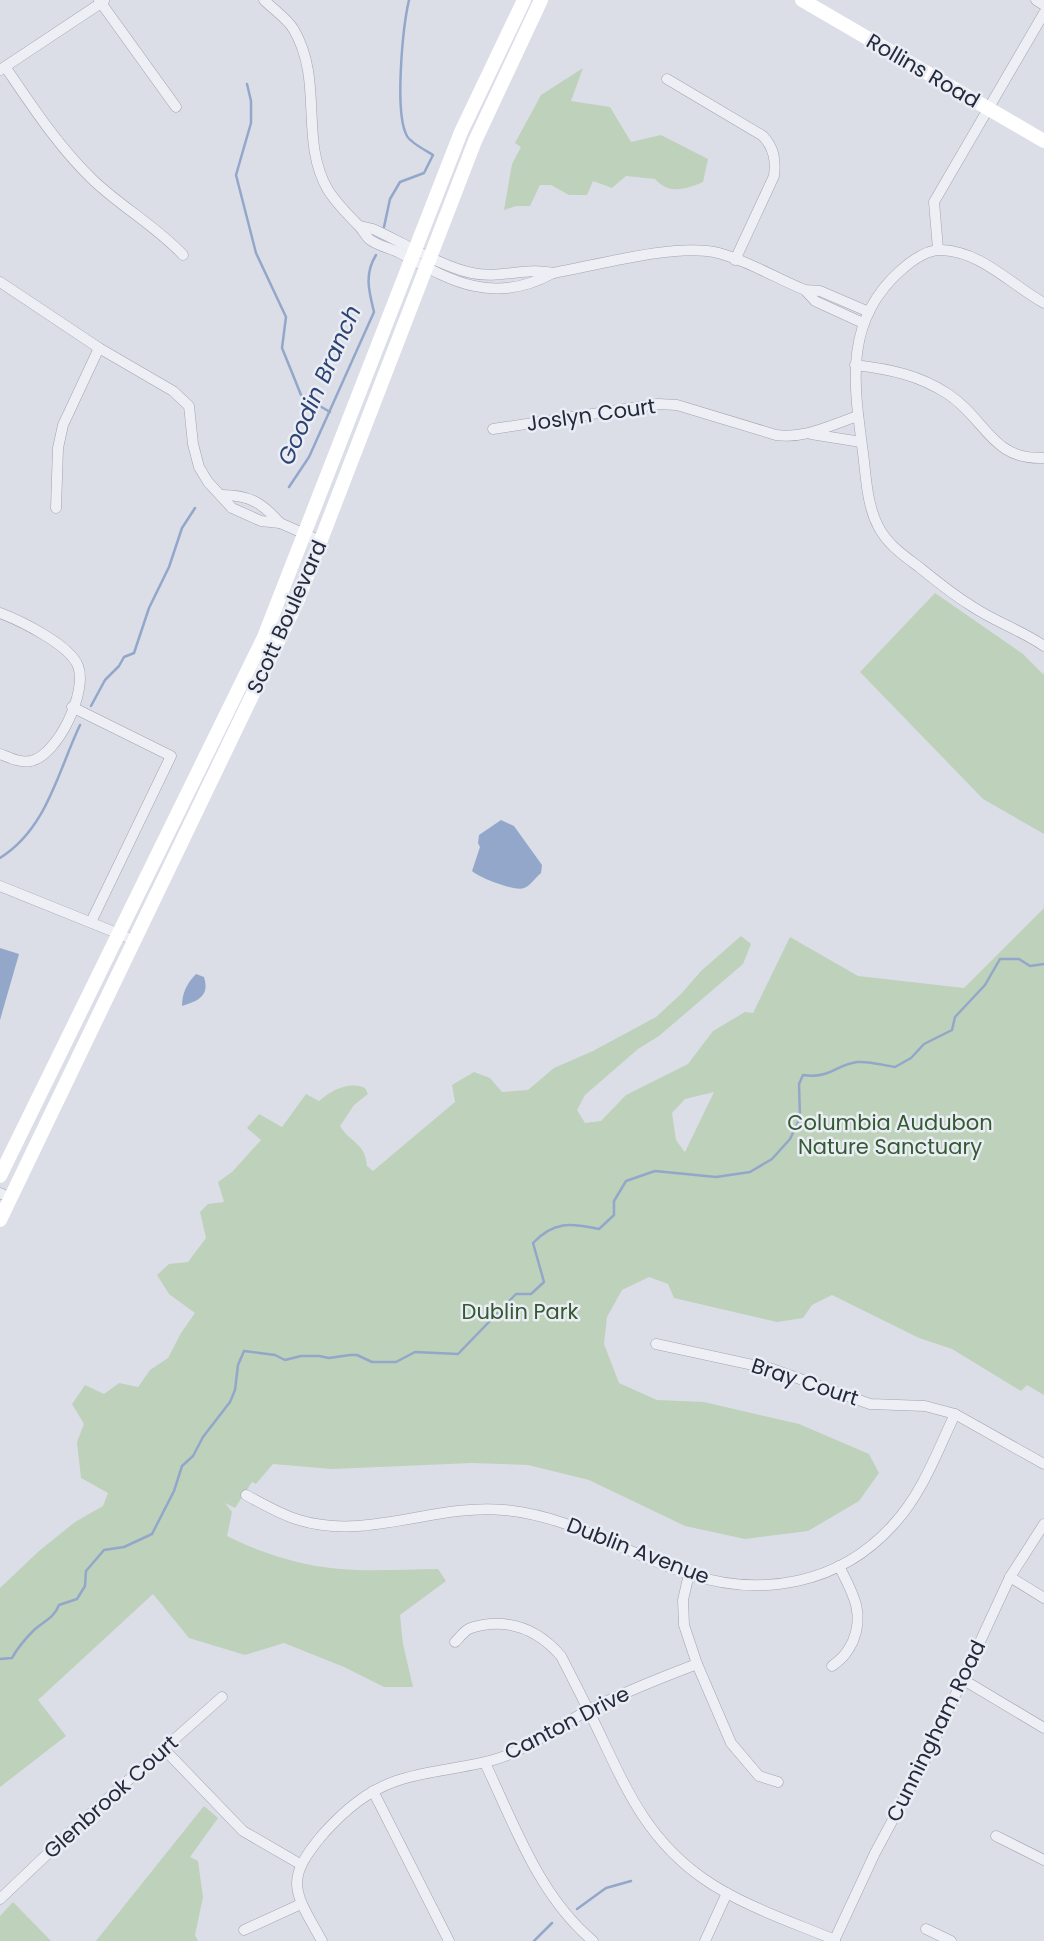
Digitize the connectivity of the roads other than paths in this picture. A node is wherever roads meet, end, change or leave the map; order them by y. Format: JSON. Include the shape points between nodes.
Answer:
{"nodes":[{"id":1,"x":264,"y":0,"type":"edge"},
{"id":2,"x":524,"y":0,"type":"edge"},
{"id":3,"x":541,"y":0,"type":"edge"},
{"id":4,"x":802,"y":0,"type":"edge"},
{"id":5,"x":1036,"y":0,"type":"edge"},
{"id":6,"x":101,"y":1,"type":"edge"},
{"id":7,"x":1044,"y":5,"type":"edge"},
{"id":8,"x":1044,"y":13,"type":"edge"},
{"id":9,"x":3,"y":69,"type":"edge"},
{"id":10,"x":667,"y":79,"type":"dead end"},
{"id":11,"x":176,"y":107,"type":"dead end"},
{"id":12,"x":986,"y":108,"type":"junction"},
{"id":13,"x":1044,"y":141,"type":"edge"},
{"id":14,"x":938,"y":249,"type":"junction"},
{"id":15,"x":413,"y":254,"type":"junction"},
{"id":16,"x":183,"y":255,"type":"dead end"},
{"id":17,"x":735,"y":260,"type":"junction"},
{"id":18,"x":427,"y":262,"type":"junction"},
{"id":19,"x":0,"y":282,"type":"edge"},
{"id":20,"x":805,"y":290,"type":"junction"},
{"id":21,"x":1044,"y":303,"type":"edge"},
{"id":22,"x":869,"y":312,"type":"junction"},
{"id":23,"x":863,"y":323,"type":"junction"},
{"id":24,"x":99,"y":348,"type":"junction"},
{"id":25,"x":855,"y":365,"type":"junction"},
{"id":26,"x":858,"y":416,"type":"junction"},
{"id":27,"x":493,"y":429,"type":"dead end"},
{"id":28,"x":811,"y":434,"type":"junction"},
{"id":29,"x":862,"y":442,"type":"junction"},
{"id":30,"x":1044,"y":458,"type":"edge"},
{"id":31,"x":222,"y":495,"type":"junction"},
{"id":32,"x":56,"y":508,"type":"dead end"},
{"id":33,"x":280,"y":523,"type":"junction"},
{"id":34,"x":304,"y":535,"type":"junction"},
{"id":35,"x":321,"y":541,"type":"junction"},
{"id":36,"x":0,"y":613,"type":"edge"},
{"id":37,"x":1044,"y":646,"type":"edge"},
{"id":38,"x":72,"y":707,"type":"junction"},
{"id":39,"x":0,"y":754,"type":"edge"},
{"id":40,"x":0,"y":886,"type":"edge"},
{"id":41,"x":91,"y":922,"type":"junction"},
{"id":42,"x":119,"y":933,"type":"junction"},
{"id":43,"x":134,"y":940,"type":"junction"},
{"id":44,"x":0,"y":1177,"type":"edge"},
{"id":45,"x":5,"y":1196,"type":"edge"},
{"id":46,"x":0,"y":1220,"type":"edge"},
{"id":47,"x":656,"y":1344,"type":"dead end"},
{"id":48,"x":955,"y":1414,"type":"junction"},
{"id":49,"x":1044,"y":1464,"type":"edge"},
{"id":50,"x":246,"y":1495,"type":"dead end"},
{"id":51,"x":1044,"y":1524,"type":"edge"},
{"id":52,"x":839,"y":1566,"type":"junction"},
{"id":53,"x":689,"y":1574,"type":"junction"},
{"id":54,"x":1010,"y":1577,"type":"junction"},
{"id":55,"x":1044,"y":1598,"type":"edge"},
{"id":56,"x":455,"y":1642,"type":"dead end"},
{"id":57,"x":697,"y":1664,"type":"junction"},
{"id":58,"x":832,"y":1666,"type":"dead end"},
{"id":59,"x":962,"y":1679,"type":"junction"},
{"id":60,"x":222,"y":1697,"type":"dead end"},
{"id":61,"x":589,"y":1710,"type":"junction"},
{"id":62,"x":1044,"y":1728,"type":"edge"},
{"id":63,"x":164,"y":1749,"type":"junction"},
{"id":64,"x":485,"y":1763,"type":"junction"},
{"id":65,"x":778,"y":1782,"type":"dead end"},
{"id":66,"x":373,"y":1791,"type":"junction"},
{"id":67,"x":996,"y":1836,"type":"dead end"},
{"id":68,"x":1044,"y":1860,"type":"edge"},
{"id":69,"x":300,"y":1864,"type":"junction"},
{"id":70,"x":727,"y":1893,"type":"junction"},
{"id":71,"x":0,"y":1899,"type":"edge"},
{"id":72,"x":301,"y":1904,"type":"junction"},
{"id":73,"x":926,"y":1929,"type":"dead end"},
{"id":74,"x":243,"y":1930,"type":"dead end"},
{"id":75,"x":322,"y":1941,"type":"edge"},
{"id":76,"x":449,"y":1941,"type":"edge"},
{"id":77,"x":593,"y":1941,"type":"edge"},
{"id":78,"x":705,"y":1941,"type":"edge"},
{"id":79,"x":834,"y":1941,"type":"edge"},
{"id":80,"x":951,"y":1941,"type":"edge"}],
"edges":[{"from":1,"to":15,"type":"street","via":[[298,38],[311,79],[313,142],[328,189],[348,217]]},
{"from":2,"to":15,"type":"main road","name":"Scott Boulevard","via":[[461,132]]},
{"from":3,"to":18,"type":"main road","name":"Scott Boulevard","via":[[475,141]]},
{"from":4,"to":12,"type":"main road","name":"Rollins Road"},
{"from":5,"to":7,"type":"street"},
{"from":6,"to":9,"type":"street"},
{"from":6,"to":11,"type":"street"},
{"from":8,"to":12,"type":"street"},
{"from":9,"to":16,"type":"street","via":[[91,178]]},
{"from":10,"to":17,"type":"street","via":[[763,136],[774,153],[774,176]]},
{"from":12,"to":13,"type":"main road","name":"Rollins Road"},
{"from":12,"to":14,"type":"street","via":[[934,202]]},
{"from":14,"to":21,"type":"street","via":[[983,261]]},
{"from":14,"to":22,"type":"street","via":[[900,271]]},
{"from":15,"to":18,"type":"street"},
{"from":15,"to":34,"type":"main road","name":"Scott Boulevard"},
{"from":17,"to":18,"type":"street","via":[[698,250],[674,251],[553,273],[521,285],[477,288],[455,282]]},
{"from":17,"to":20,"type":"street"},
{"from":18,"to":35,"type":"main road","name":"Scott Boulevard"},
{"from":19,"to":24,"type":"street"},
{"from":20,"to":22,"type":"street","via":[[820,291]]},
{"from":20,"to":23,"type":"street","via":[[815,301]]},
{"from":22,"to":23,"type":"street"},
{"from":23,"to":25,"type":"street"},
{"from":24,"to":31,"type":"street","via":[[173,391],[189,406],[200,467]]},
{"from":24,"to":32,"type":"street","via":[[63,425]]},
{"from":25,"to":26,"type":"street"},
{"from":25,"to":30,"type":"street","via":[[896,370],[920,379],[976,417],[996,444],[1014,455]]},
{"from":26,"to":28,"type":"street","name":"Joslyn Court"},
{"from":26,"to":29,"type":"street"},
{"from":27,"to":28,"type":"street","name":"Joslyn Court","via":[[658,404],[677,405],[776,435]]},
{"from":28,"to":29,"type":"street","name":"Joslyn Court"},
{"from":29,"to":37,"type":"street","via":[[877,526],[892,547],[971,606]]},
{"from":31,"to":33,"type":"street","via":[[245,514]]},
{"from":31,"to":33,"type":"street","via":[[241,495],[265,507]]},
{"from":33,"to":34,"type":"street"},
{"from":34,"to":35,"type":"street"},
{"from":34,"to":42,"type":"main road","name":"Scott Boulevard","via":[[264,637]]},
{"from":35,"to":43,"type":"main road","name":"Scott Boulevard","via":[[286,628]]},
{"from":36,"to":38,"type":"street","via":[[71,654],[80,677]]},
{"from":38,"to":39,"type":"street","via":[[60,737],[40,757],[21,761]]},
{"from":38,"to":41,"type":"street","via":[[172,756]]},
{"from":40,"to":41,"type":"street"},
{"from":41,"to":42,"type":"street"},
{"from":42,"to":43,"type":"street"},
{"from":42,"to":44,"type":"main road","name":"Scott Boulevard"},
{"from":43,"to":45,"type":"main road","name":"Scott Boulevard"},
{"from":45,"to":46,"type":"main road","name":"Scott Boulevard"},
{"from":47,"to":48,"type":"street","name":"Bray Court","via":[[772,1369],[870,1404],[925,1406]]},
{"from":48,"to":49,"type":"street","name":"Bray Court"},
{"from":48,"to":52,"type":"street","name":"Dublin Avenue","via":[[921,1485],[894,1524],[871,1546]]},
{"from":50,"to":53,"type":"street","name":"Dublin Avenue","via":[[299,1520],[333,1526],[386,1523],[455,1510],[520,1511],[587,1530]]},
{"from":51,"to":54,"type":"street","name":"Cunningham Road"},
{"from":52,"to":53,"type":"street","name":"Dublin Avenue","via":[[811,1579],[773,1586],[734,1586]]},
{"from":52,"to":58,"type":"street","via":[[859,1612],[858,1629],[845,1657]]},
{"from":53,"to":57,"type":"street","via":[[684,1625]]},
{"from":54,"to":55,"type":"street"},
{"from":54,"to":59,"type":"street","name":"Cunningham Road"},
{"from":56,"to":61,"type":"street","via":[[469,1628],[495,1623],[530,1630],[561,1656]]},
{"from":57,"to":61,"type":"street","name":"Canton Drive"},
{"from":57,"to":65,"type":"street","via":[[731,1743],[759,1776]]},
{"from":59,"to":62,"type":"street"},
{"from":59,"to":79,"type":"street","name":"Cunningham Road"},
{"from":60,"to":63,"type":"street","name":"Glenbrook Court"},
{"from":61,"to":64,"type":"street","name":"Canton Drive"},
{"from":61,"to":70,"type":"street","via":[[647,1825],[682,1863]]},
{"from":63,"to":69,"type":"street","via":[[243,1831]]},
{"from":63,"to":71,"type":"street","name":"Glenbrook Court"},
{"from":64,"to":66,"type":"street","name":"Canton Drive","via":[[407,1778]]},
{"from":64,"to":77,"type":"street","via":[[538,1874]]},
{"from":66,"to":69,"type":"street","name":"Canton Drive","via":[[338,1818]]},
{"from":66,"to":76,"type":"street"},
{"from":67,"to":68,"type":"street"},
{"from":69,"to":72,"type":"street","via":[[297,1885]]},
{"from":70,"to":78,"type":"street"},
{"from":70,"to":79,"type":"street"},
{"from":72,"to":74,"type":"street"},
{"from":72,"to":75,"type":"street"},
{"from":73,"to":80,"type":"street"}]}
